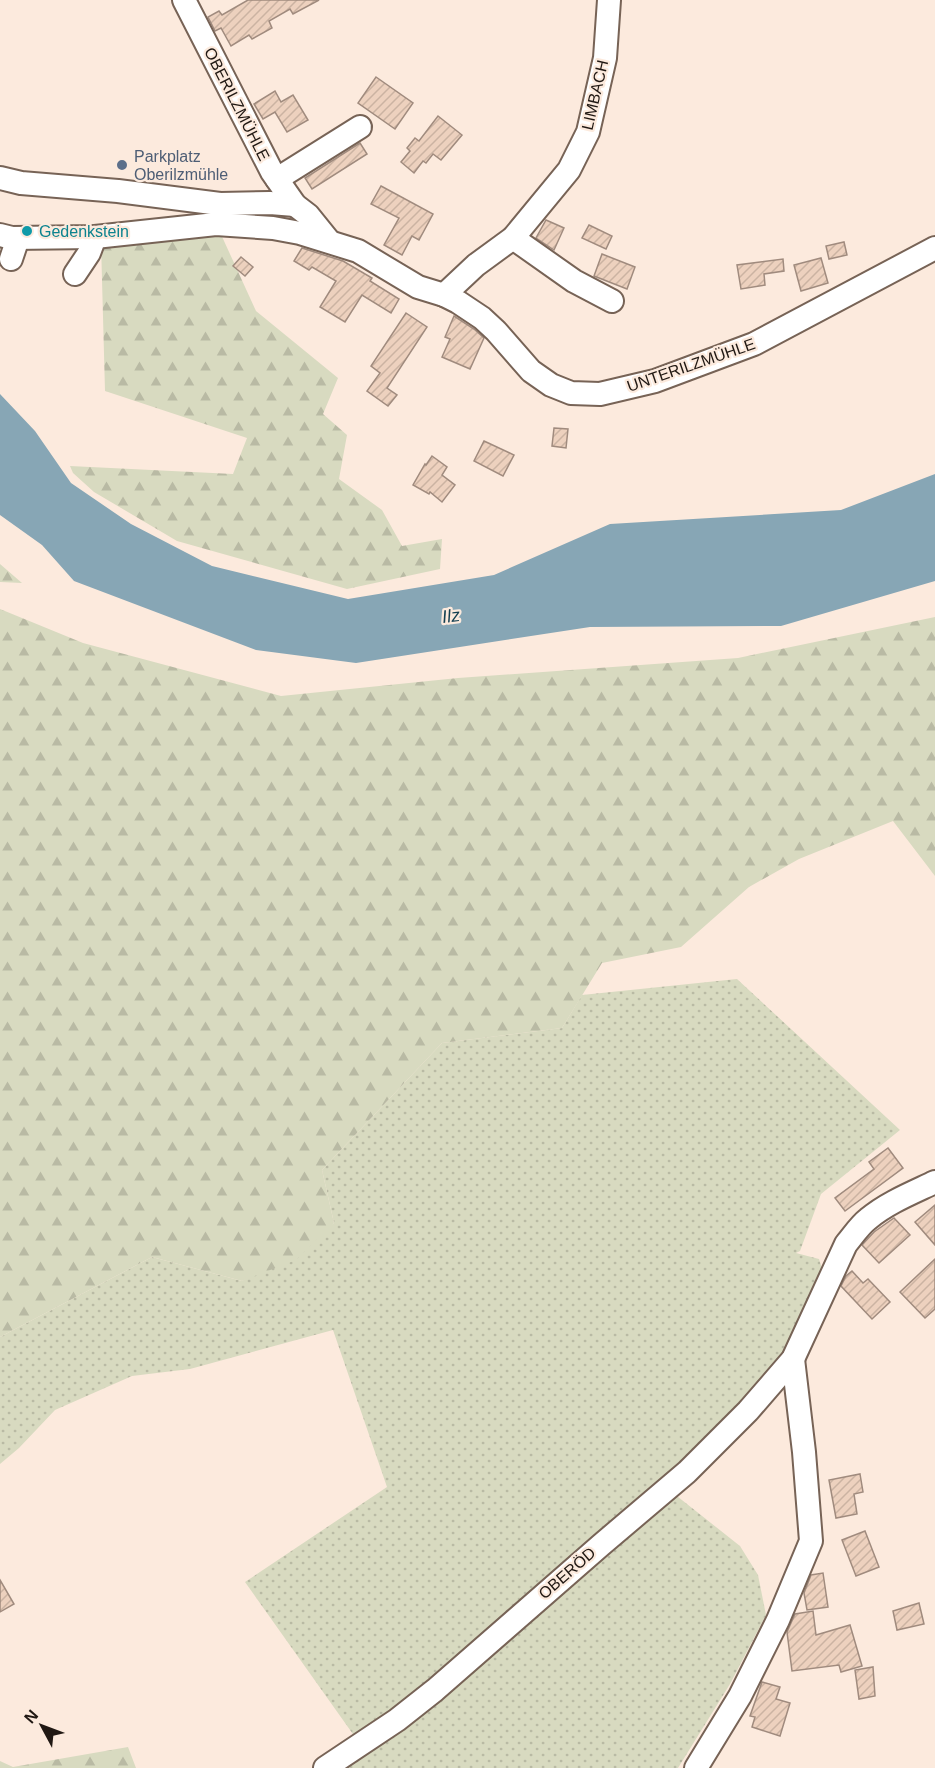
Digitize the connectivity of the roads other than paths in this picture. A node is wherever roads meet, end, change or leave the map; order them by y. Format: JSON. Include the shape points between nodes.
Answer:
{"nodes":[{"id":1,"x":609,"y":0,"type":"edge"},
{"id":2,"x":187,"y":1,"type":"edge"},
{"id":3,"x":360,"y":128,"type":"dead end"},
{"id":4,"x":0,"y":178,"type":"edge"},
{"id":5,"x":277,"y":179,"type":"junction"},
{"id":6,"x":295,"y":205,"type":"junction"},
{"id":7,"x":9,"y":236,"type":"edge"},
{"id":8,"x":95,"y":237,"type":"junction"},
{"id":9,"x":513,"y":238,"type":"junction"},
{"id":10,"x":329,"y":241,"type":"junction"},
{"id":11,"x":935,"y":248,"type":"edge"},
{"id":12,"x":11,"y":260,"type":"dead end"},
{"id":13,"x":75,"y":274,"type":"dead end"},
{"id":14,"x":444,"y":295,"type":"junction"},
{"id":15,"x":612,"y":301,"type":"dead end"},
{"id":16,"x":935,"y":1182,"type":"edge"},
{"id":17,"x":793,"y":1359,"type":"junction"},
{"id":18,"x":325,"y":1768,"type":"edge"},
{"id":19,"x":696,"y":1768,"type":"edge"}],
"edges":[{"from":1,"to":9,"type":"street","name":"LIMBACH","via":[[605,58],[588,132],[569,170]]},
{"from":2,"to":5,"type":"street","name":"OBERILZMÜHLE"},
{"from":3,"to":5,"type":"street"},
{"from":4,"to":6,"type":"street","via":[[220,204]]},
{"from":5,"to":6,"type":"street","name":"OBERILZMÜHLE"},
{"from":6,"to":10,"type":"street","name":"OBERILZMÜHLE","via":[[308,214]]},
{"from":7,"to":8,"type":"street"},
{"from":7,"to":12,"type":"street"},
{"from":8,"to":10,"type":"street","via":[[216,224],[273,228]]},
{"from":8,"to":13,"type":"street"},
{"from":9,"to":14,"type":"street"},
{"from":9,"to":15,"type":"street","via":[[574,281]]},
{"from":10,"to":14,"type":"street","name":"UNTERILZMÜHLE","via":[[358,251],[418,287]]},
{"from":11,"to":14,"type":"street","name":"UNTERILZMÜHLE","via":[[754,344],[655,381],[600,394],[571,393],[551,385],[531,371],[482,318]]},
{"from":16,"to":17,"type":"street","name":"OBERÖD","via":[[888,1205],[867,1220],[846,1244]]},
{"from":17,"to":18,"type":"street","name":"OBERÖD","via":[[687,1472],[435,1690]]},
{"from":17,"to":19,"type":"street","via":[[811,1540],[778,1620],[740,1696]]}]}
